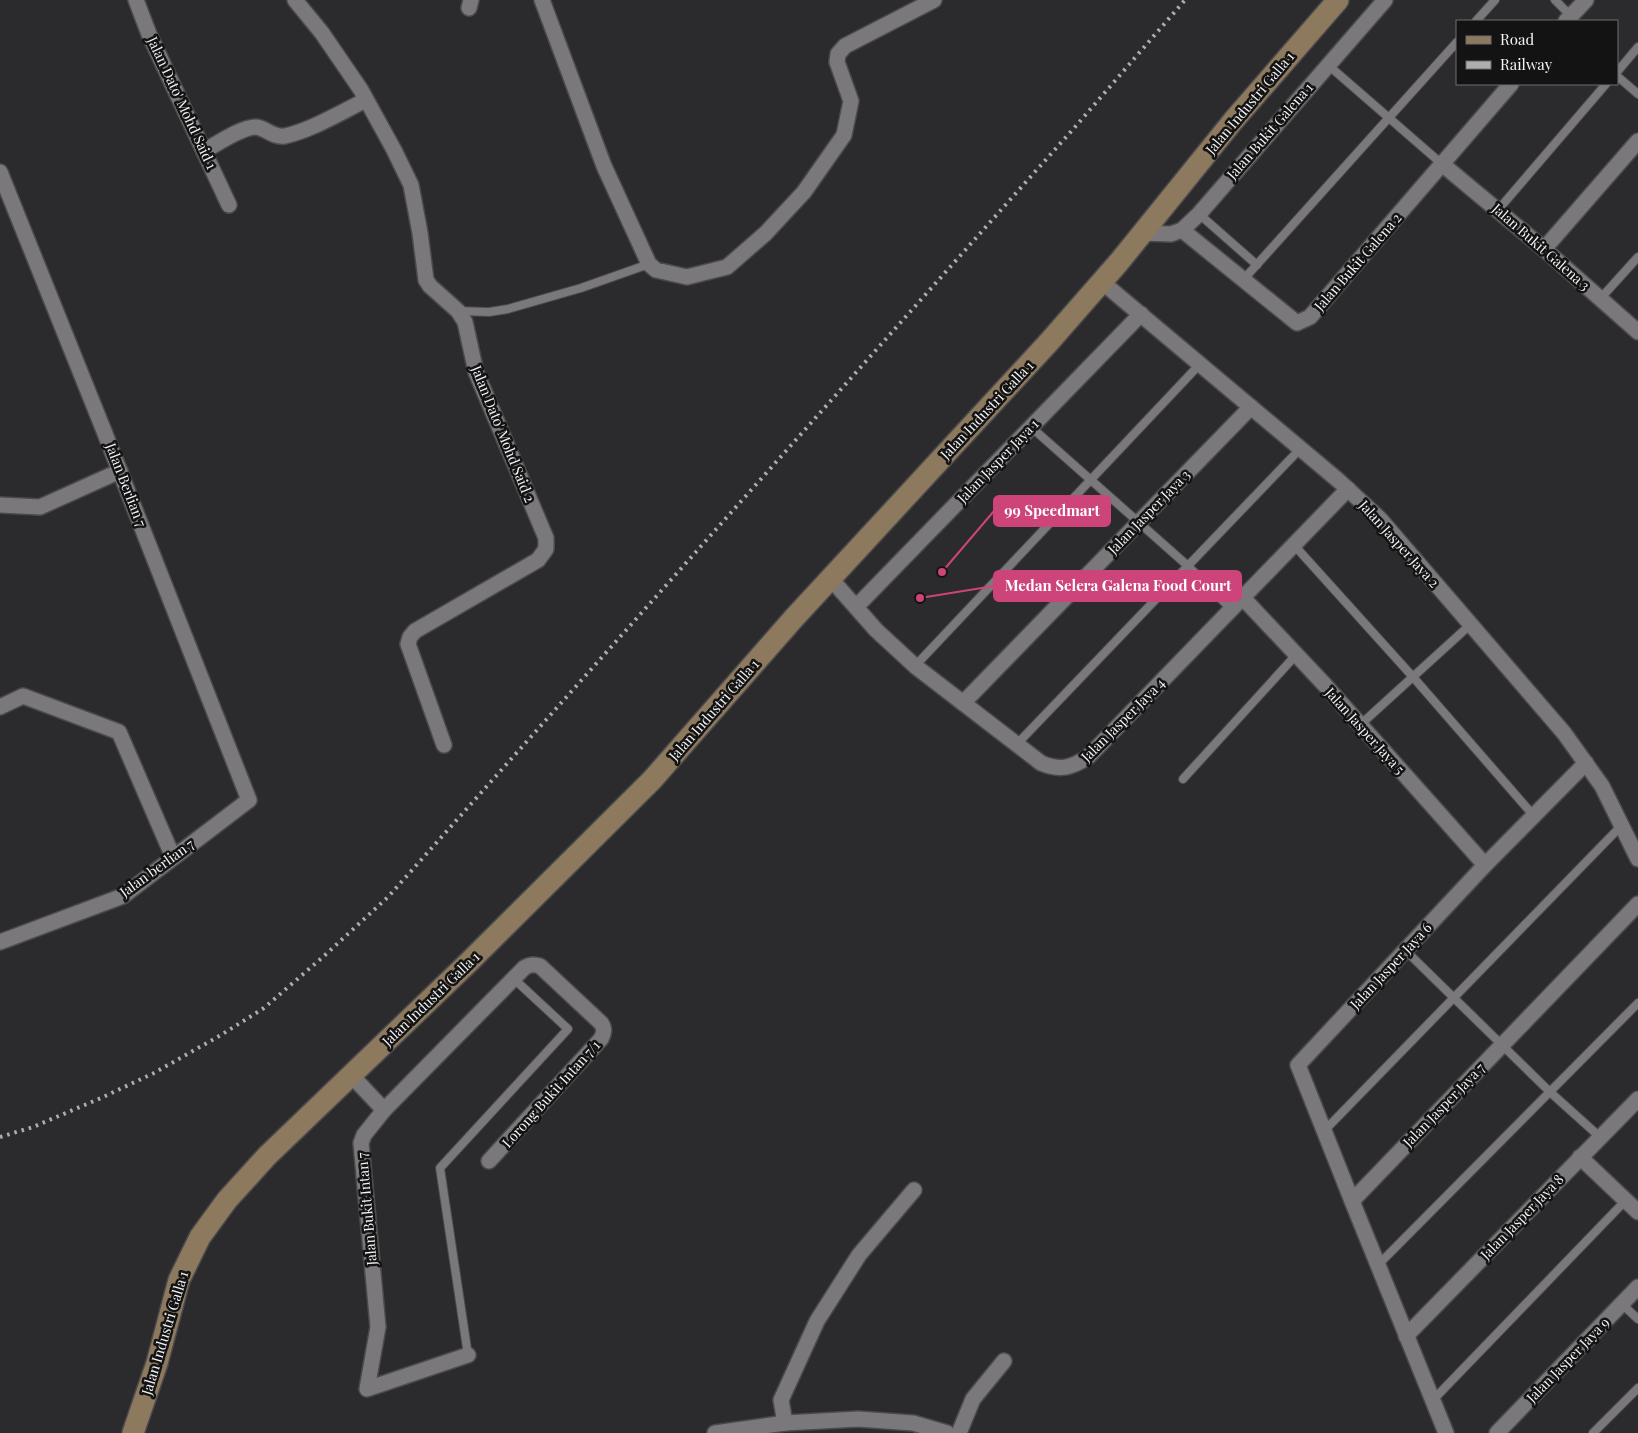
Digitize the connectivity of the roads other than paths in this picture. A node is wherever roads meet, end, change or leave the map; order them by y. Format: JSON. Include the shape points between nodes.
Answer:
{"nodes":[{"id":1,"x":136,"y":0,"type":"edge"},
{"id":2,"x":295,"y":0,"type":"edge"},
{"id":3,"x":542,"y":0,"type":"edge"},
{"id":4,"x":934,"y":0,"type":"edge"},
{"id":5,"x":1338,"y":0,"type":"edge"},
{"id":6,"x":1385,"y":0,"type":"edge"},
{"id":7,"x":1495,"y":0,"type":"edge"},
{"id":8,"x":1555,"y":0,"type":"edge"},
{"id":9,"x":1586,"y":0,"type":"edge"},
{"id":10,"x":1568,"y":19,"type":"edge"},
{"id":11,"x":1477,"y":20,"type":"edge"},
{"id":12,"x":1456,"y":43,"type":"edge"},
{"id":13,"x":1638,"y":48,"type":"edge"},
{"id":14,"x":1328,"y":65,"type":"junction"},
{"id":15,"x":1618,"y":73,"type":"edge"},
{"id":16,"x":1618,"y":75,"type":"edge"},
{"id":17,"x":1510,"y":85,"type":"edge"},
{"id":18,"x":1605,"y":85,"type":"edge"},
{"id":19,"x":1638,"y":94,"type":"edge"},
{"id":20,"x":366,"y":100,"type":"junction"},
{"id":21,"x":1390,"y":117,"type":"junction"},
{"id":22,"x":1638,"y":141,"type":"edge"},
{"id":23,"x":204,"y":151,"type":"junction"},
{"id":24,"x":1442,"y":164,"type":"junction"},
{"id":25,"x":0,"y":172,"type":"edge"},
{"id":26,"x":229,"y":205,"type":"dead end"},
{"id":27,"x":1498,"y":210,"type":"junction"},
{"id":28,"x":1199,"y":214,"type":"junction"},
{"id":29,"x":1182,"y":230,"type":"junction"},
{"id":30,"x":1142,"y":233,"type":"junction"},
{"id":31,"x":1544,"y":249,"type":"junction"},
{"id":32,"x":1638,"y":257,"type":"edge"},
{"id":33,"x":649,"y":264,"type":"junction"},
{"id":34,"x":1257,"y":264,"type":"junction"},
{"id":35,"x":1243,"y":280,"type":"junction"},
{"id":36,"x":1102,"y":282,"type":"junction"},
{"id":37,"x":1600,"y":299,"type":"junction"},
{"id":38,"x":458,"y":311,"type":"junction"},
{"id":39,"x":1141,"y":314,"type":"junction"},
{"id":40,"x":1638,"y":332,"type":"edge"},
{"id":41,"x":1200,"y":364,"type":"junction"},
{"id":42,"x":1251,"y":407,"type":"junction"},
{"id":43,"x":1031,"y":427,"type":"junction"},
{"id":44,"x":1300,"y":449,"type":"junction"},
{"id":45,"x":120,"y":471,"type":"junction"},
{"id":46,"x":1090,"y":480,"type":"junction"},
{"id":47,"x":1348,"y":489,"type":"junction"},
{"id":48,"x":0,"y":505,"type":"edge"},
{"id":49,"x":1138,"y":523,"type":"junction"},
{"id":50,"x":1294,"y":545,"type":"junction"},
{"id":51,"x":1188,"y":566,"type":"junction"},
{"id":52,"x":831,"y":579,"type":"junction"},
{"id":53,"x":1243,"y":598,"type":"junction"},
{"id":54,"x":856,"y":607,"type":"junction"},
{"id":55,"x":1232,"y":610,"type":"junction"},
{"id":56,"x":1471,"y":624,"type":"junction"},
{"id":57,"x":1296,"y":655,"type":"junction"},
{"id":58,"x":914,"y":666,"type":"junction"},
{"id":59,"x":1413,"y":677,"type":"junction"},
{"id":60,"x":963,"y":703,"type":"junction"},
{"id":61,"x":0,"y":707,"type":"edge"},
{"id":62,"x":1360,"y":724,"type":"junction"},
{"id":63,"x":444,"y":744,"type":"dead end"},
{"id":64,"x":1017,"y":744,"type":"junction"},
{"id":65,"x":1586,"y":763,"type":"junction"},
{"id":66,"x":1183,"y":779,"type":"dead end"},
{"id":67,"x":248,"y":800,"type":"joint"},
{"id":68,"x":1534,"y":816,"type":"junction"},
{"id":69,"x":1622,"y":825,"type":"junction"},
{"id":70,"x":174,"y":857,"type":"junction"},
{"id":71,"x":1638,"y":859,"type":"edge"},
{"id":72,"x":1485,"y":865,"type":"junction"},
{"id":73,"x":1638,"y":904,"type":"edge"},
{"id":74,"x":0,"y":942,"type":"edge"},
{"id":75,"x":1405,"y":950,"type":"junction"},
{"id":76,"x":534,"y":964,"type":"joint"},
{"id":77,"x":513,"y":978,"type":"junction"},
{"id":78,"x":1454,"y":997,"type":"junction"},
{"id":79,"x":1638,"y":1003,"type":"edge"},
{"id":80,"x":1502,"y":1045,"type":"junction"},
{"id":81,"x":352,"y":1076,"type":"junction"},
{"id":82,"x":1550,"y":1092,"type":"junction"},
{"id":83,"x":1638,"y":1099,"type":"edge"},
{"id":84,"x":384,"y":1110,"type":"junction"},
{"id":85,"x":1324,"y":1130,"type":"junction"},
{"id":86,"x":1600,"y":1137,"type":"junction"},
{"id":87,"x":1580,"y":1158,"type":"junction"},
{"id":88,"x":489,"y":1162,"type":"dead end"},
{"id":89,"x":914,"y":1190,"type":"dead end"},
{"id":90,"x":1626,"y":1200,"type":"junction"},
{"id":91,"x":1352,"y":1201,"type":"junction"},
{"id":92,"x":1638,"y":1212,"type":"edge"},
{"id":93,"x":1377,"y":1266,"type":"junction"},
{"id":94,"x":1638,"y":1287,"type":"edge"},
{"id":95,"x":1622,"y":1304,"type":"junction"},
{"id":96,"x":1638,"y":1319,"type":"edge"},
{"id":97,"x":1406,"y":1336,"type":"junction"},
{"id":98,"x":468,"y":1355,"type":"joint"},
{"id":99,"x":1004,"y":1361,"type":"dead end"},
{"id":100,"x":1638,"y":1388,"type":"edge"},
{"id":101,"x":1433,"y":1400,"type":"junction"},
{"id":102,"x":785,"y":1423,"type":"junction"},
{"id":103,"x":133,"y":1433,"type":"edge"},
{"id":104,"x":715,"y":1433,"type":"edge"},
{"id":105,"x":947,"y":1433,"type":"edge"},
{"id":106,"x":959,"y":1433,"type":"edge"},
{"id":107,"x":1446,"y":1433,"type":"edge"},
{"id":108,"x":1497,"y":1433,"type":"edge"},
{"id":109,"x":1593,"y":1433,"type":"edge"}],
"edges":[{"from":1,"to":23,"type":"street","name":"Jalan Dato' Mohd Said 1"},
{"from":2,"to":20,"type":"street","name":"Jalan Dato' Mohd Said 2","via":[[322,33]]},
{"from":3,"to":33,"type":"street","via":[[604,166]]},
{"from":4,"to":33,"type":"street","via":[[844,46],[838,54],[837,62],[851,101],[844,135],[804,192],[766,233],[727,267],[687,277],[656,270]]},
{"from":5,"to":30,"type":"main road","name":"Jalan Industri Galla 1"},
{"from":6,"to":14,"type":"street","name":"Jalan Bukit Galena 1"},
{"from":7,"to":11,"type":"lane"},
{"from":8,"to":10,"type":"lane"},
{"from":9,"to":10,"type":"street"},
{"from":12,"to":21,"type":"lane"},
{"from":13,"to":15,"type":"lane"},
{"from":14,"to":21,"type":"lane"},
{"from":14,"to":28,"type":"street","name":"Jalan Bukit Galena 1"},
{"from":16,"to":19,"type":"lane"},
{"from":17,"to":24,"type":"street","name":"Jalan Bukit Galena 2"},
{"from":18,"to":27,"type":"lane"},
{"from":20,"to":23,"type":"street","via":[[301,131],[282,136],[259,127],[248,128]]},
{"from":20,"to":38,"type":"street","name":"Jalan Dato' Mohd Said 2","via":[[411,186],[426,280]]},
{"from":21,"to":24,"type":"lane"},
{"from":21,"to":34,"type":"lane"},
{"from":22,"to":31,"type":"street"},
{"from":23,"to":26,"type":"street","name":"Jalan Dato' Mohd Said 1"},
{"from":24,"to":27,"type":"street","name":"Jalan Bukit Galena 3"},
{"from":24,"to":35,"type":"street","name":"Jalan Bukit Galena 2","via":[[1310,317],[1298,323]]},
{"from":25,"to":45,"type":"street","name":"Jalan Berlian 7"},
{"from":27,"to":31,"type":"street","name":"Jalan Bukit Galena 3"},
{"from":28,"to":29,"type":"street","name":"Jalan Bukit Galena 1"},
{"from":28,"to":34,"type":"lane"},
{"from":29,"to":30,"type":"street","via":[[1171,234]]},
{"from":29,"to":35,"type":"street","name":"Jalan Bukit Galena 2"},
{"from":30,"to":36,"type":"main road","name":"Jalan Industri Galla 1"},
{"from":31,"to":37,"type":"street","name":"Jalan Bukit Galena 3"},
{"from":32,"to":37,"type":"lane"},
{"from":33,"to":38,"type":"lane","via":[[508,309]]},
{"from":34,"to":35,"type":"lane"},
{"from":36,"to":39,"type":"street","name":"Jalan Jasper Jaya 2"},
{"from":36,"to":52,"type":"main road","name":"Jalan Industri Galla 1"},
{"from":37,"to":40,"type":"street","name":"Jalan Bukit Galena 3"},
{"from":38,"to":63,"type":"street","name":"Jalan Dato' Mohd Said 2","via":[[465,322],[476,372],[546,538],[546,549],[538,560],[414,631],[410,637],[408,644]]},
{"from":39,"to":41,"type":"street","name":"Jalan Jasper Jaya 2"},
{"from":39,"to":43,"type":"street","name":"Jalan Jasper Jaya 1"},
{"from":41,"to":42,"type":"street","name":"Jalan Jasper Jaya 2"},
{"from":41,"to":46,"type":"lane"},
{"from":42,"to":44,"type":"street","name":"Jalan Jasper Jaya 2"},
{"from":42,"to":49,"type":"street","name":"Jalan Jasper Jaya 3"},
{"from":43,"to":46,"type":"lane"},
{"from":43,"to":54,"type":"street","name":"Jalan Jasper Jaya 1"},
{"from":44,"to":47,"type":"street","name":"Jalan Jasper Jaya 2"},
{"from":44,"to":51,"type":"lane"},
{"from":45,"to":48,"type":"street","via":[[40,507]]},
{"from":45,"to":67,"type":"street","name":"Jalan Berlian 7"},
{"from":46,"to":49,"type":"lane"},
{"from":46,"to":58,"type":"lane"},
{"from":47,"to":50,"type":"street","name":"Jalan Jasper Jaya 4"},
{"from":47,"to":56,"type":"street","name":"Jalan Jasper Jaya 2","via":[[1380,519]]},
{"from":49,"to":51,"type":"lane"},
{"from":49,"to":60,"type":"street","name":"Jalan Jasper Jaya 3"},
{"from":50,"to":53,"type":"street","name":"Jalan Jasper Jaya 4"},
{"from":50,"to":59,"type":"lane"},
{"from":51,"to":55,"type":"lane"},
{"from":51,"to":64,"type":"lane"},
{"from":52,"to":54,"type":"street","name":"Jalan Jasper Jaya 4"},
{"from":52,"to":81,"type":"main road","name":"Jalan Industri Galla 1","via":[[652,780]]},
{"from":53,"to":55,"type":"street","name":"Jalan Jasper Jaya 4"},
{"from":53,"to":57,"type":"street","name":"Jalan Jasper Jaya 5"},
{"from":54,"to":58,"type":"street","name":"Jalan Jasper Jaya 4"},
{"from":55,"to":64,"type":"street","name":"Jalan Jasper Jaya 4","via":[[1088,758],[1075,766],[1051,767]]},
{"from":56,"to":59,"type":"lane"},
{"from":56,"to":65,"type":"street","name":"Jalan Jasper Jaya 2"},
{"from":57,"to":62,"type":"street","name":"Jalan Jasper Jaya 5"},
{"from":57,"to":66,"type":"lane"},
{"from":58,"to":60,"type":"street","name":"Jalan Jasper Jaya 4"},
{"from":59,"to":62,"type":"lane"},
{"from":59,"to":68,"type":"lane"},
{"from":60,"to":64,"type":"street","name":"Jalan Jasper Jaya 4"},
{"from":61,"to":70,"type":"street","via":[[23,696],[119,732]]},
{"from":62,"to":72,"type":"street","name":"Jalan Jasper Jaya 5"},
{"from":65,"to":68,"type":"street","name":"Jalan Jasper Jaya 6"},
{"from":65,"to":69,"type":"street","name":"Jalan Jasper Jaya 2"},
{"from":67,"to":70,"type":"street","name":"Jalan berlian 7"},
{"from":68,"to":72,"type":"street","name":"Jalan Jasper Jaya 6"},
{"from":69,"to":71,"type":"street","name":"Jalan Jasper Jaya 2"},
{"from":69,"to":78,"type":"lane"},
{"from":70,"to":74,"type":"street","name":"Jalan berlian 7","via":[[123,896]]},
{"from":72,"to":75,"type":"street","name":"Jalan Jasper Jaya 6"},
{"from":73,"to":80,"type":"street","name":"Jalan Jasper Jaya 7"},
{"from":75,"to":78,"type":"lane"},
{"from":75,"to":85,"type":"street","name":"Jalan Jasper Jaya 6","via":[[1298,1065]]},
{"from":76,"to":77,"type":"street","name":"Jalan Bukit Intan 7","via":[[529,964]]},
{"from":76,"to":88,"type":"street","name":"Lorong Bukit Intan 7/1","via":[[601,1023],[603,1034]]},
{"from":77,"to":84,"type":"street","name":"Jalan Bukit Intan 7"},
{"from":77,"to":98,"type":"lane","via":[[568,1029],[440,1168]]},
{"from":78,"to":80,"type":"lane"},
{"from":78,"to":85,"type":"lane"},
{"from":79,"to":82,"type":"lane"},
{"from":80,"to":82,"type":"lane"},
{"from":80,"to":91,"type":"street","name":"Jalan Jasper Jaya 7"},
{"from":81,"to":84,"type":"street"},
{"from":81,"to":103,"type":"main road","name":"Jalan Industri Galla 1","via":[[233,1192],[200,1237],[178,1280],[157,1363]]},
{"from":82,"to":86,"type":"lane"},
{"from":82,"to":93,"type":"lane"},
{"from":83,"to":86,"type":"street","name":"Jalan Jasper Jaya 8"},
{"from":84,"to":98,"type":"street","name":"Jalan Bukit Intan 7","via":[[361,1143],[378,1327],[366,1389]]},
{"from":85,"to":91,"type":"street","name":"Jalan Jasper Jaya 6"},
{"from":86,"to":87,"type":"street","name":"Jalan Jasper Jaya 8"},
{"from":87,"to":90,"type":"street"},
{"from":87,"to":97,"type":"street","name":"Jalan Jasper Jaya 8"},
{"from":89,"to":102,"type":"street","via":[[859,1256],[817,1320],[781,1400]]},
{"from":90,"to":92,"type":"street"},
{"from":90,"to":101,"type":"lane"},
{"from":91,"to":93,"type":"street"},
{"from":93,"to":97,"type":"street"},
{"from":94,"to":95,"type":"street","name":"Jalan Jasper Jaya 9"},
{"from":95,"to":96,"type":"lane"},
{"from":95,"to":108,"type":"street","name":"Jalan Jasper Jaya 9"},
{"from":97,"to":101,"type":"street"},
{"from":99,"to":106,"type":"street","via":[[972,1399]]},
{"from":100,"to":109,"type":"lane"},
{"from":101,"to":107,"type":"street"},
{"from":102,"to":104,"type":"street"},
{"from":102,"to":105,"type":"street","via":[[858,1419],[913,1423]]}]}
